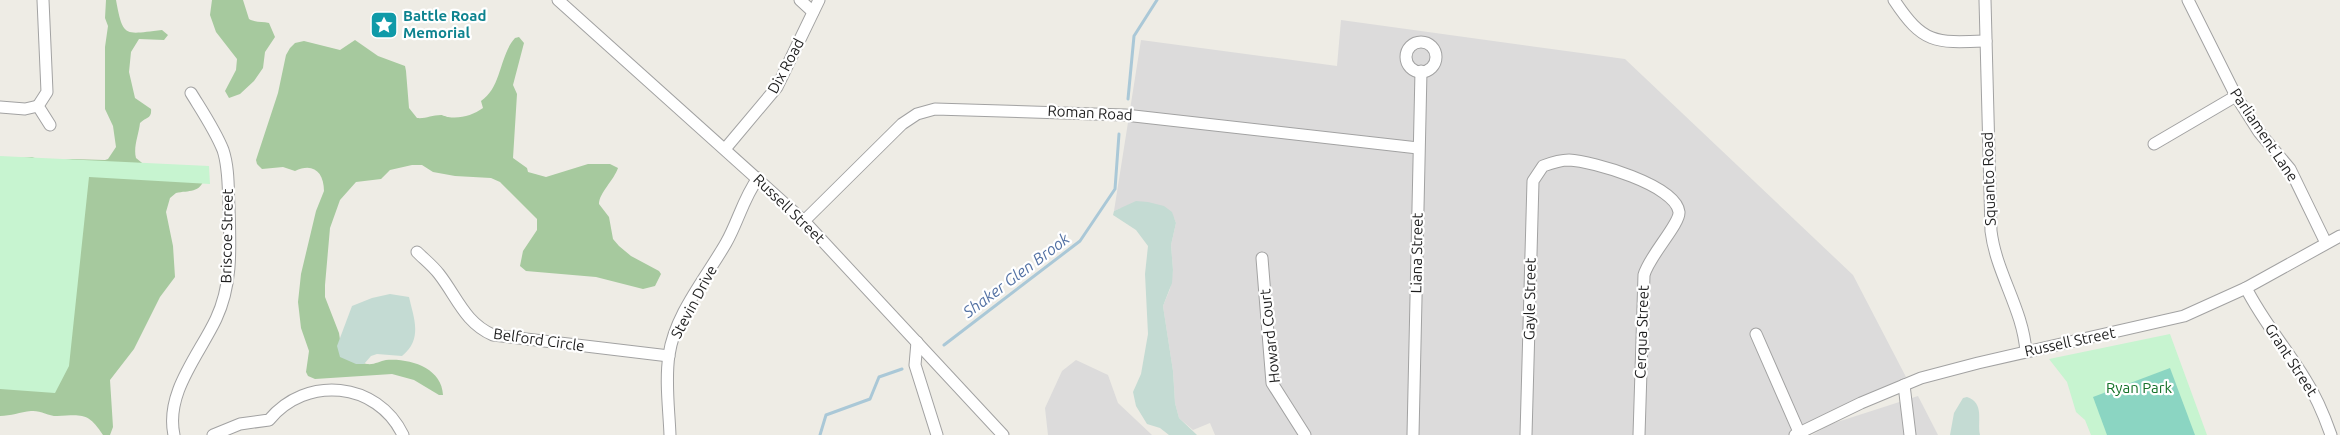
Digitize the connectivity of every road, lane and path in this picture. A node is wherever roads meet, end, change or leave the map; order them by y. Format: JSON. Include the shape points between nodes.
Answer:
{"nodes":[{"id":1,"x":43,"y":0,"type":"edge"},
{"id":2,"x":558,"y":0,"type":"edge"},
{"id":3,"x":800,"y":0,"type":"edge"},
{"id":4,"x":819,"y":0,"type":"edge"},
{"id":5,"x":1894,"y":0,"type":"edge"},
{"id":6,"x":1985,"y":0,"type":"edge"},
{"id":7,"x":2188,"y":0,"type":"edge"},
{"id":8,"x":813,"y":12,"type":"junction"},
{"id":9,"x":1986,"y":41,"type":"junction"},
{"id":10,"x":1421,"y":71,"type":"dead end"},
{"id":11,"x":191,"y":93,"type":"dead end"},
{"id":12,"x":2236,"y":96,"type":"junction"},
{"id":13,"x":38,"y":106,"type":"junction"},
{"id":14,"x":0,"y":107,"type":"edge"},
{"id":15,"x":50,"y":125,"type":"dead end"},
{"id":16,"x":2154,"y":144,"type":"dead end"},
{"id":17,"x":1418,"y":148,"type":"junction"},
{"id":18,"x":725,"y":149,"type":"junction"},
{"id":19,"x":1543,"y":166,"type":"joint"},
{"id":20,"x":758,"y":178,"type":"junction"},
{"id":21,"x":804,"y":221,"type":"junction"},
{"id":22,"x":2340,"y":236,"type":"edge"},
{"id":23,"x":2326,"y":244,"type":"junction"},
{"id":24,"x":417,"y":252,"type":"dead end"},
{"id":25,"x":1262,"y":258,"type":"dead end"},
{"id":26,"x":2246,"y":288,"type":"junction"},
{"id":27,"x":1756,"y":334,"type":"dead end"},
{"id":28,"x":917,"y":342,"type":"junction"},
{"id":29,"x":2026,"y":352,"type":"junction"},
{"id":30,"x":669,"y":356,"type":"junction"},
{"id":31,"x":1904,"y":385,"type":"junction"},
{"id":32,"x":1797,"y":434,"type":"edge"},
{"id":33,"x":174,"y":435,"type":"edge"},
{"id":34,"x":213,"y":435,"type":"edge"},
{"id":35,"x":403,"y":435,"type":"edge"},
{"id":36,"x":670,"y":435,"type":"edge"},
{"id":37,"x":937,"y":435,"type":"edge"},
{"id":38,"x":1003,"y":435,"type":"edge"},
{"id":39,"x":1305,"y":435,"type":"edge"},
{"id":40,"x":1413,"y":435,"type":"edge"},
{"id":41,"x":1526,"y":435,"type":"edge"},
{"id":42,"x":1639,"y":435,"type":"edge"},
{"id":43,"x":1910,"y":435,"type":"edge"},
{"id":44,"x":2331,"y":435,"type":"edge"}],
"edges":[{"from":1,"to":13,"type":"street","via":[[47,92]]},
{"from":2,"to":18,"type":"street","name":"Russell Street"},
{"from":3,"to":8,"type":"street"},
{"from":4,"to":8,"type":"street","name":"Dix Road"},
{"from":5,"to":9,"type":"street","via":[[1914,27],[1932,39]]},
{"from":6,"to":9,"type":"street","name":"Squanto Road"},
{"from":7,"to":12,"type":"street","name":"Parliament Lane"},
{"from":8,"to":18,"type":"street","name":"Dix Road","via":[[777,87]]},
{"from":9,"to":29,"type":"street","name":"Squanto Road","via":[[1991,232],[1996,259],[2023,331]]},
{"from":10,"to":17,"type":"street","name":"Liana Street"},
{"from":11,"to":33,"type":"street","name":"Briscoe Street","via":[[226,159],[229,267],[217,318],[173,405],[171,421]]},
{"from":12,"to":16,"type":"street"},
{"from":12,"to":23,"type":"street","name":"Parliament Lane","via":[[2259,132],[2290,169]]},
{"from":13,"to":14,"type":"street","via":[[25,109]]},
{"from":13,"to":15,"type":"street"},
{"from":17,"to":21,"type":"street","name":"Roman Road","via":[[1126,115],[935,109],[917,114],[902,124]]},
{"from":17,"to":40,"type":"street","name":"Liana Street"},
{"from":18,"to":20,"type":"street","name":"Russell Street"},
{"from":19,"to":41,"type":"street","name":"Gayle Street","via":[[1536,174],[1532,188]]},
{"from":19,"to":42,"type":"street","name":"Cerqua Street","via":[[1567,160],[1606,168],[1660,191],[1672,200],[1678,210],[1677,222],[1652,257],[1644,275]]},
{"from":20,"to":21,"type":"street","name":"Russell Street"},
{"from":20,"to":30,"type":"street","name":"Stevin Drive","via":[[745,198],[724,246],[687,309],[675,333]]},
{"from":21,"to":28,"type":"street","name":"Russell Street"},
{"from":22,"to":23,"type":"street","name":"Russell Street"},
{"from":23,"to":26,"type":"street","name":"Russell Street"},
{"from":24,"to":30,"type":"street","name":"Belford Circle","via":[[439,274],[470,320],[493,335]]},
{"from":25,"to":39,"type":"street","name":"Howard Court","via":[[1272,379],[1275,390]]},
{"from":26,"to":29,"type":"street","name":"Russell Street","via":[[2174,319]]},
{"from":26,"to":44,"type":"street","name":"Grant Street","via":[[2306,380]]},
{"from":27,"to":32,"type":"street"},
{"from":28,"to":37,"type":"street","via":[[914,363]]},
{"from":28,"to":38,"type":"street","name":"Russell Street"},
{"from":29,"to":31,"type":"street","name":"Russell Street","via":[[1978,362]]},
{"from":30,"to":36,"type":"street","name":"Stevin Drive"},
{"from":31,"to":32,"type":"street","name":"Russell Street"},
{"from":31,"to":43,"type":"street"},
{"from":34,"to":35,"type":"street","via":[[240,424],[269,420],[289,402],[314,392],[336,389],[372,400],[391,416]]}]}
